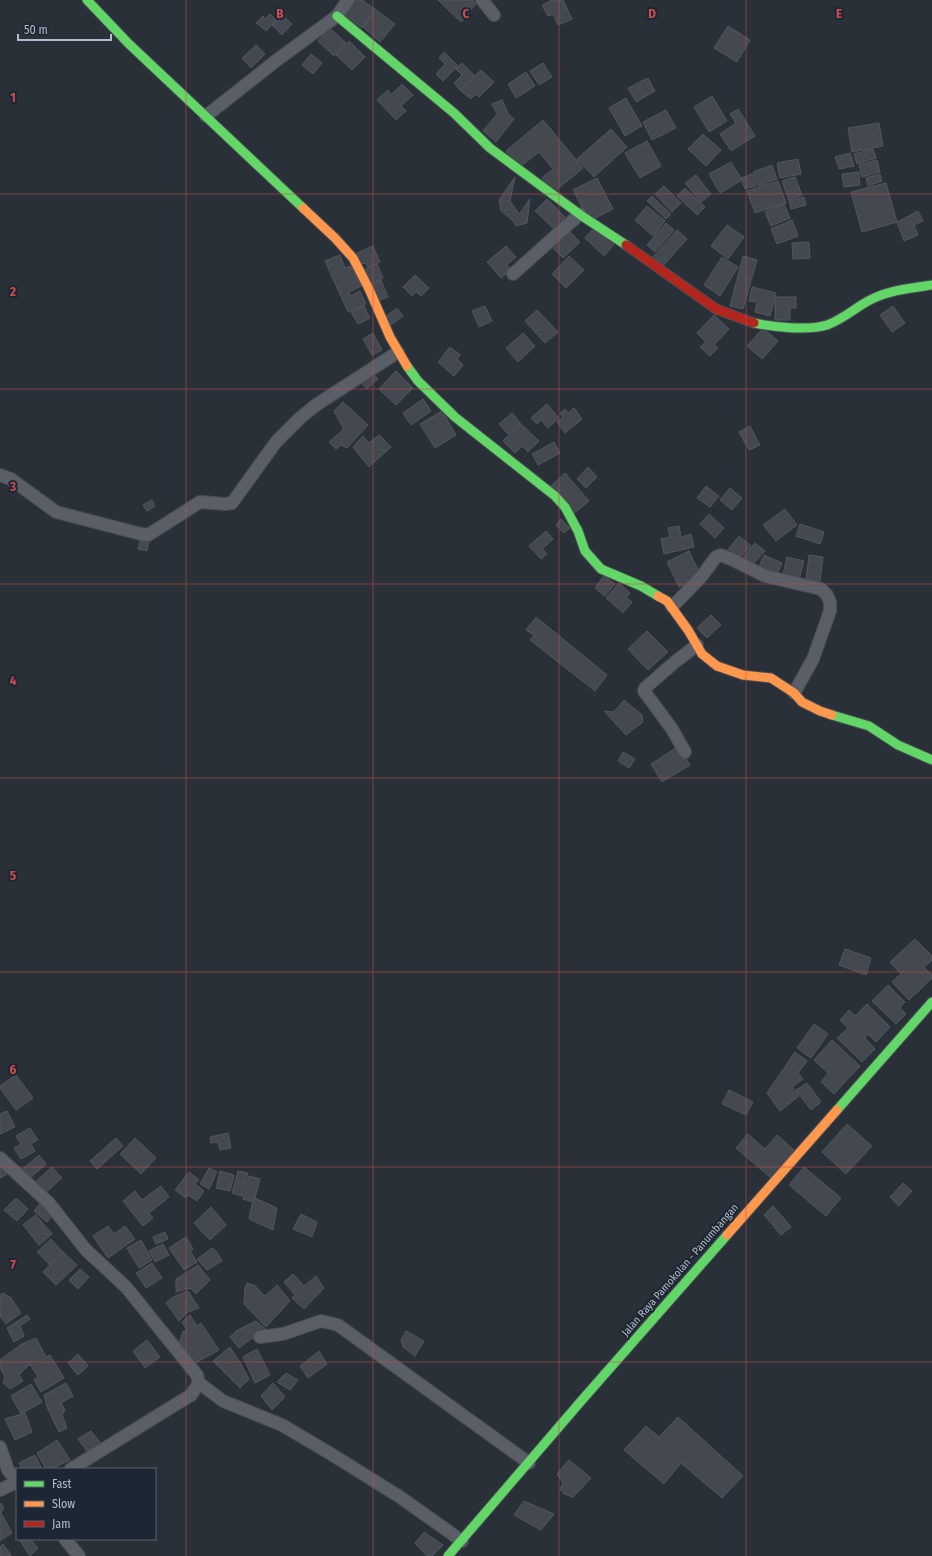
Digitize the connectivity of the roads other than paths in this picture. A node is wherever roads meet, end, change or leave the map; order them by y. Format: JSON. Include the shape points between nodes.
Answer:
{"nodes":[{"id":1,"x":87,"y":0,"type":"edge"},
{"id":2,"x":348,"y":0,"type":"edge"},
{"id":3,"x":482,"y":0,"type":"edge"},
{"id":4,"x":494,"y":15,"type":"dead end"},
{"id":5,"x":337,"y":16,"type":"junction"},
{"id":6,"x":206,"y":116,"type":"junction"},
{"id":7,"x":580,"y":214,"type":"junction"},
{"id":8,"x":513,"y":274,"type":"dead end"},
{"id":9,"x":932,"y":285,"type":"edge"},
{"id":10,"x":398,"y":352,"type":"junction"},
{"id":11,"x":0,"y":475,"type":"edge"},
{"id":12,"x":672,"y":607,"type":"junction"},
{"id":13,"x":697,"y":645,"type":"junction"},
{"id":14,"x":794,"y":694,"type":"junction"},
{"id":15,"x":685,"y":752,"type":"dead end"},
{"id":16,"x":932,"y":760,"type":"edge"},
{"id":17,"x":932,"y":1002,"type":"edge"},
{"id":18,"x":0,"y":1158,"type":"edge"},
{"id":19,"x":260,"y":1337,"type":"dead end"},
{"id":20,"x":199,"y":1383,"type":"junction"},
{"id":21,"x":0,"y":1446,"type":"edge"},
{"id":22,"x":529,"y":1463,"type":"junction"},
{"id":23,"x":73,"y":1468,"type":"edge"},
{"id":24,"x":16,"y":1481,"type":"edge"},
{"id":25,"x":16,"y":1482,"type":"edge"},
{"id":26,"x":0,"y":1490,"type":"edge"},
{"id":27,"x":66,"y":1540,"type":"edge"},
{"id":28,"x":462,"y":1541,"type":"junction"},
{"id":29,"x":79,"y":1556,"type":"edge"},
{"id":30,"x":448,"y":1556,"type":"edge"}],
"edges":[{"from":1,"to":6,"type":"street","via":[[129,44]]},
{"from":2,"to":5,"type":"street"},
{"from":3,"to":4,"type":"street"},
{"from":5,"to":6,"type":"street"},
{"from":5,"to":7,"type":"street","via":[[454,113],[490,148]]},
{"from":6,"to":10,"type":"street","via":[[353,258]]},
{"from":7,"to":8,"type":"street"},
{"from":7,"to":9,"type":"street","via":[[716,309],[751,323],[776,328],[826,324],[842,318],[881,295]]},
{"from":10,"to":11,"type":"street","via":[[300,418],[276,442],[232,503],[200,502],[148,535],[56,512],[11,479]]},
{"from":10,"to":12,"type":"street","via":[[418,381],[455,417],[555,496],[565,507],[585,551],[601,569],[641,586],[667,601]]},
{"from":12,"to":13,"type":"street"},
{"from":12,"to":14,"type":"street","via":[[716,557],[721,555],[765,576],[821,589],[830,602],[830,611],[813,659]]},
{"from":13,"to":14,"type":"street","via":[[702,654],[717,666],[743,675],[771,678]]},
{"from":13,"to":15,"type":"street","via":[[667,668],[644,691],[672,729]]},
{"from":14,"to":16,"type":"street","via":[[802,702],[820,712],[869,726],[898,745]]},
{"from":17,"to":22,"type":"street","name":"Jalan Raya Pamokolan - Panumbangan"},
{"from":18,"to":20,"type":"street","via":[[49,1203],[86,1250],[126,1287],[197,1375]]},
{"from":19,"to":22,"type":"street","via":[[283,1334],[321,1321],[338,1325]]},
{"from":20,"to":23,"type":"street","via":[[191,1395]]},
{"from":20,"to":28,"type":"street","via":[[223,1401],[282,1425],[331,1454],[400,1497]]},
{"from":21,"to":24,"type":"street","via":[[8,1470]]},
{"from":22,"to":28,"type":"street","name":"Jalan Raya Pamokolan - Panumbangan"},
{"from":25,"to":26,"type":"street"},
{"from":27,"to":29,"type":"street"},
{"from":28,"to":30,"type":"street","name":"Jalan Raya Pamokolan - Panumbangan"}]}
